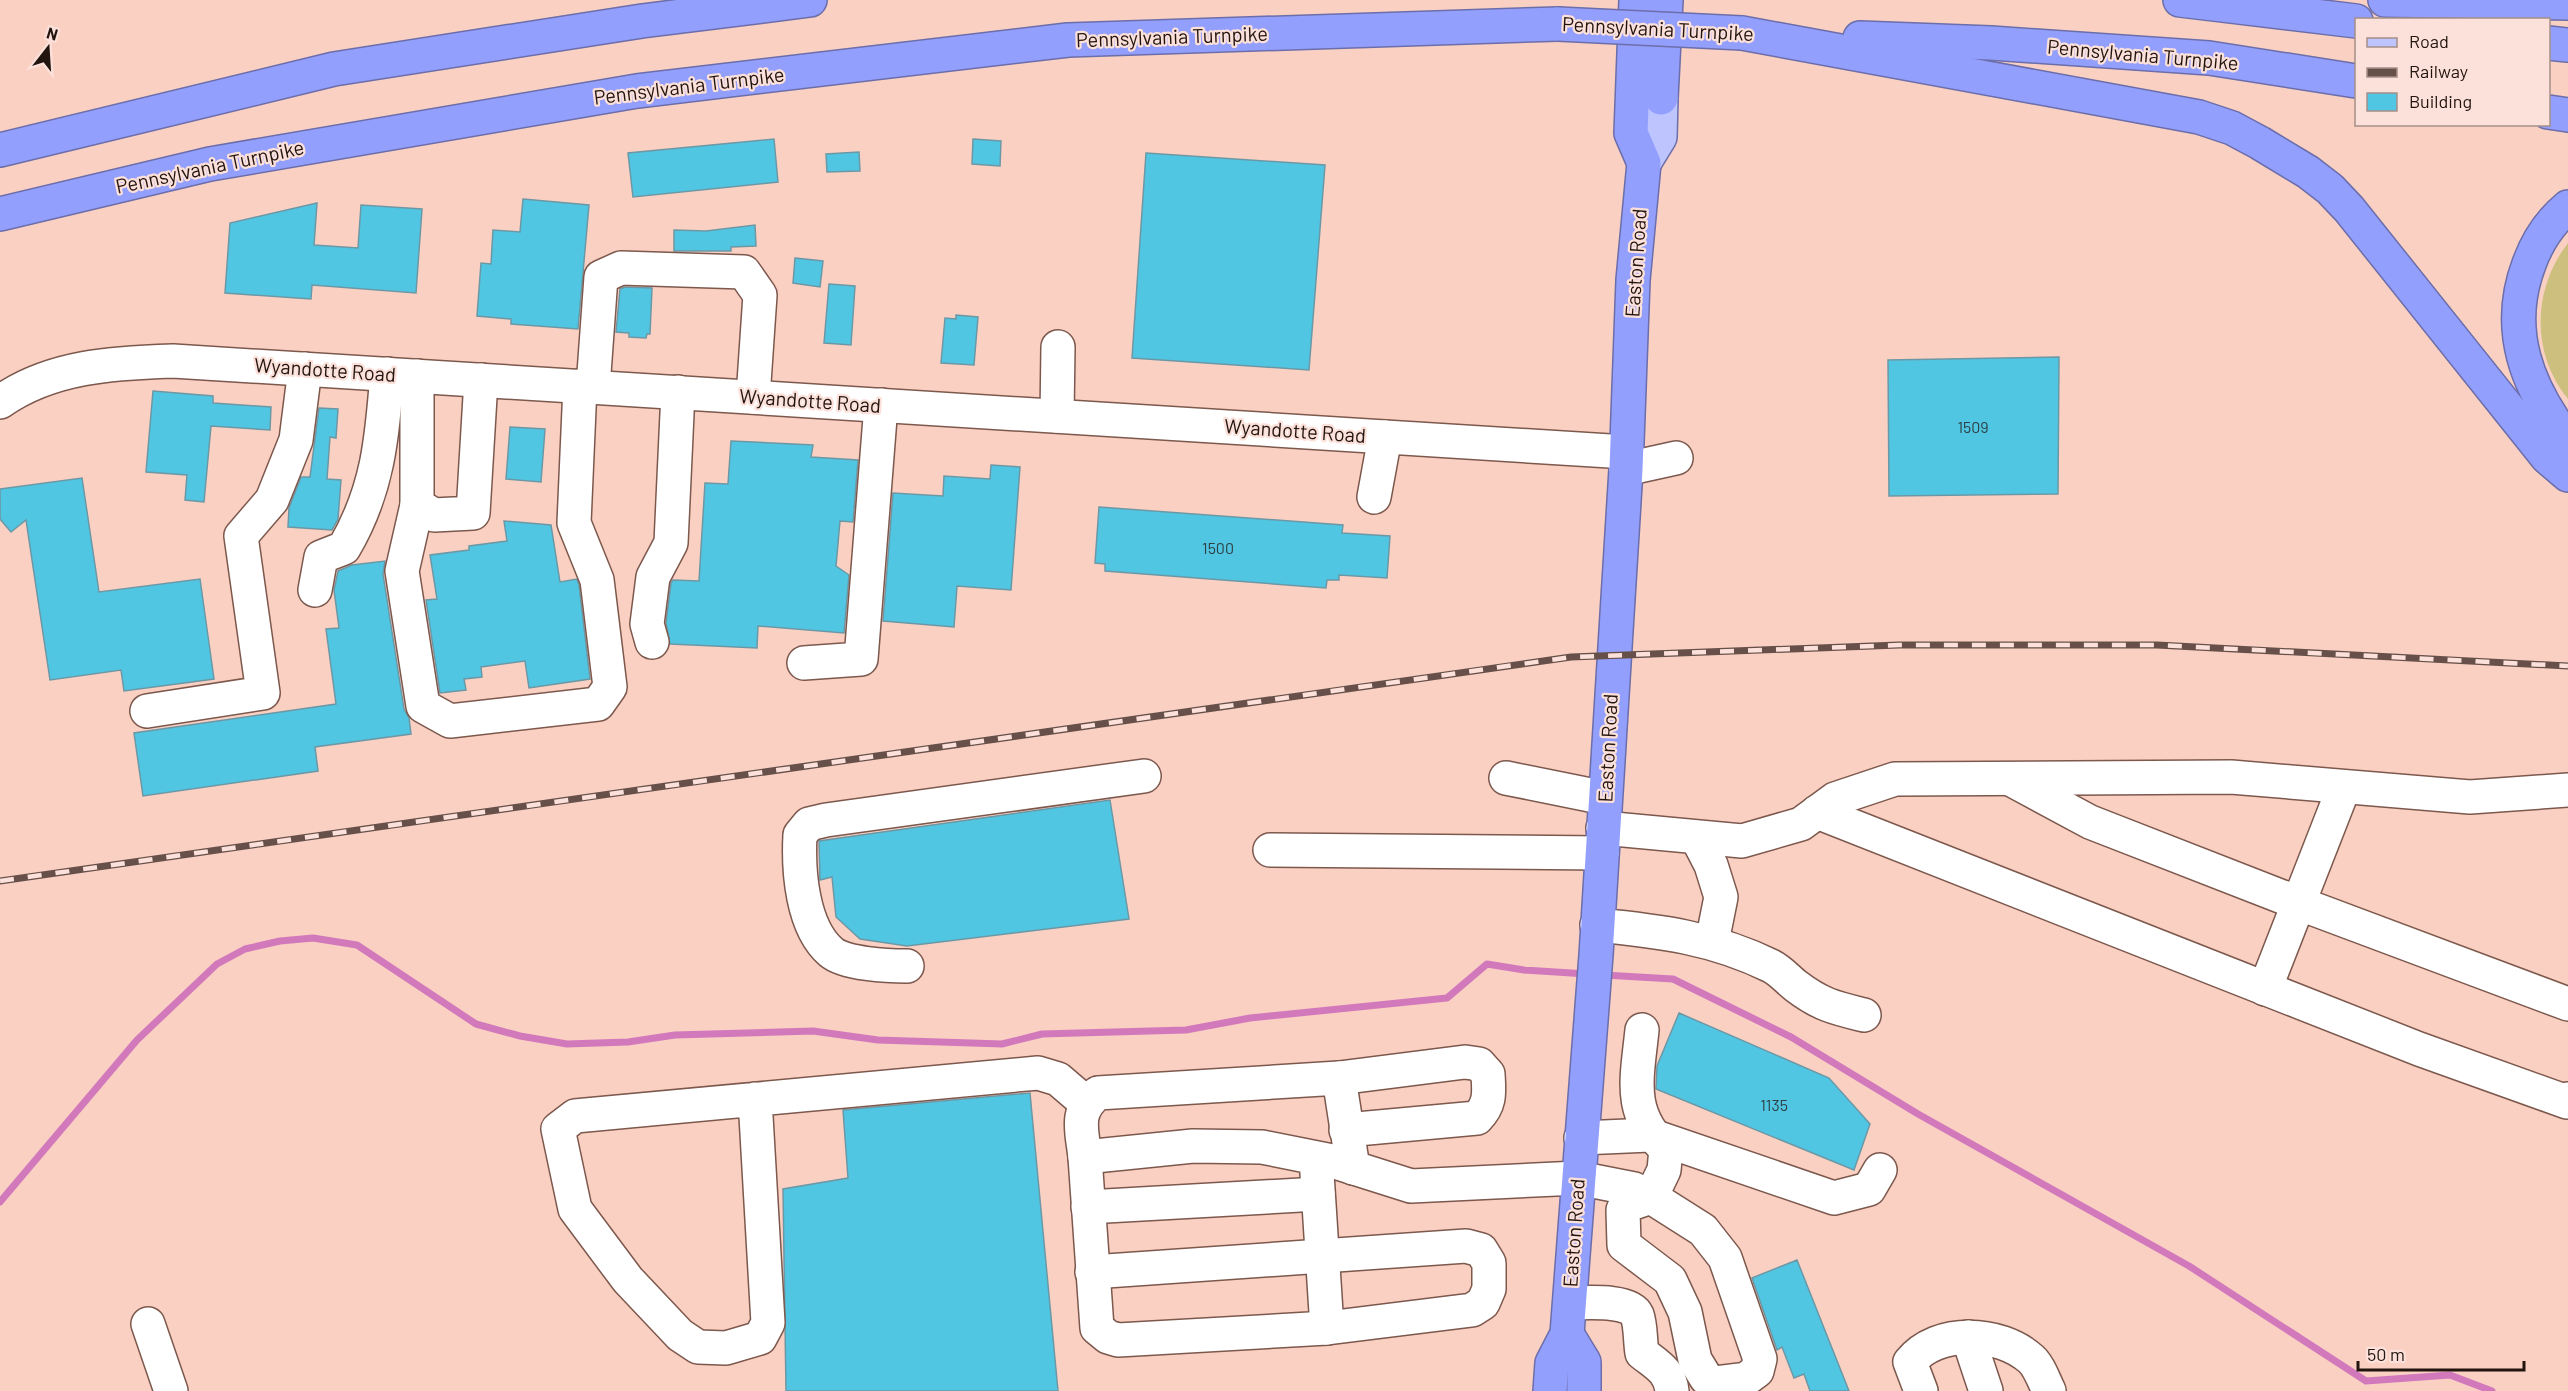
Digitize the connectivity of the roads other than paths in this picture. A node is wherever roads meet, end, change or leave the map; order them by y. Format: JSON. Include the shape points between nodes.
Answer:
{"nodes":[{"id":1,"x":810,"y":0,"type":"edge"},
{"id":2,"x":1636,"y":0,"type":"edge"},
{"id":3,"x":1666,"y":0,"type":"edge"},
{"id":4,"x":2180,"y":0,"type":"edge"},
{"id":5,"x":2385,"y":0,"type":"edge"},
{"id":6,"x":2568,"y":3,"type":"edge"},
{"id":7,"x":2355,"y":21,"type":"edge"},
{"id":8,"x":1742,"y":33,"type":"junction"},
{"id":9,"x":2550,"y":43,"type":"edge"},
{"id":10,"x":2568,"y":45,"type":"edge"},
{"id":11,"x":2355,"y":81,"type":"edge"},
{"id":12,"x":1661,"y":98,"type":"joint"},
{"id":13,"x":2550,"y":112,"type":"edge"},
{"id":14,"x":2568,"y":115,"type":"edge"},
{"id":15,"x":0,"y":150,"type":"edge"},
{"id":16,"x":1644,"y":163,"type":"junction"},
{"id":17,"x":2568,"y":207,"type":"edge"},
{"id":18,"x":0,"y":214,"type":"edge"},
{"id":19,"x":1058,"y":347,"type":"dead end"},
{"id":20,"x":304,"y":369,"type":"junction"},
{"id":21,"x":402,"y":375,"type":"junction"},
{"id":22,"x":481,"y":380,"type":"junction"},
{"id":23,"x":587,"y":387,"type":"junction"},
{"id":24,"x":678,"y":392,"type":"junction"},
{"id":25,"x":753,"y":397,"type":"junction"},
{"id":26,"x":0,"y":402,"type":"edge"},
{"id":27,"x":881,"y":405,"type":"junction"},
{"id":28,"x":1057,"y":416,"type":"junction"},
{"id":29,"x":1385,"y":437,"type":"junction"},
{"id":30,"x":2568,"y":441,"type":"edge"},
{"id":31,"x":1676,"y":458,"type":"dead end"},
{"id":32,"x":1626,"y":460,"type":"junction"},
{"id":33,"x":2568,"y":476,"type":"edge"},
{"id":34,"x":1374,"y":497,"type":"dead end"},
{"id":35,"x":417,"y":505,"type":"junction"},
{"id":36,"x":315,"y":590,"type":"dead end"},
{"id":37,"x":652,"y":642,"type":"dead end"},
{"id":38,"x":804,"y":663,"type":"dead end"},
{"id":39,"x":147,"y":711,"type":"dead end"},
{"id":40,"x":1144,"y":776,"type":"dead end"},
{"id":41,"x":1506,"y":778,"type":"dead end"},
{"id":42,"x":2007,"y":778,"type":"junction"},
{"id":43,"x":2344,"y":787,"type":"junction"},
{"id":44,"x":2568,"y":790,"type":"edge"},
{"id":45,"x":1817,"y":812,"type":"junction"},
{"id":46,"x":1603,"y":826,"type":"junction"},
{"id":47,"x":1697,"y":838,"type":"junction"},
{"id":48,"x":1270,"y":850,"type":"dead end"},
{"id":49,"x":2298,"y":903,"type":"junction"},
{"id":50,"x":1596,"y":940,"type":"junction"},
{"id":51,"x":1712,"y":942,"type":"junction"},
{"id":52,"x":907,"y":966,"type":"dead end"},
{"id":53,"x":2265,"y":989,"type":"junction"},
{"id":54,"x":2568,"y":1004,"type":"edge"},
{"id":55,"x":1864,"y":1015,"type":"dead end"},
{"id":56,"x":1642,"y":1030,"type":"dead end"},
{"id":57,"x":1339,"y":1078,"type":"junction"},
{"id":58,"x":755,"y":1099,"type":"junction"},
{"id":59,"x":2568,"y":1099,"type":"edge"},
{"id":60,"x":1086,"y":1103,"type":"junction"},
{"id":61,"x":1346,"y":1130,"type":"junction"},
{"id":62,"x":1650,"y":1135,"type":"junction"},
{"id":63,"x":1581,"y":1138,"type":"junction"},
{"id":64,"x":1085,"y":1157,"type":"junction"},
{"id":65,"x":1316,"y":1158,"type":"junction"},
{"id":66,"x":1353,"y":1168,"type":"junction"},
{"id":67,"x":1880,"y":1170,"type":"dead end"},
{"id":68,"x":1578,"y":1179,"type":"junction"},
{"id":69,"x":1318,"y":1194,"type":"junction"},
{"id":70,"x":1651,"y":1197,"type":"junction"},
{"id":71,"x":1088,"y":1207,"type":"junction"},
{"id":72,"x":1322,"y":1254,"type":"junction"},
{"id":73,"x":1092,"y":1272,"type":"junction"},
{"id":74,"x":1568,"y":1318,"type":"junction"},
{"id":75,"x":148,"y":1324,"type":"dead end"},
{"id":76,"x":1327,"y":1328,"type":"junction"},
{"id":77,"x":1968,"y":1337,"type":"junction"},
{"id":78,"x":1702,"y":1384,"type":"edge"},
{"id":79,"x":171,"y":1391,"type":"edge"},
{"id":80,"x":1550,"y":1391,"type":"edge"},
{"id":81,"x":1584,"y":1391,"type":"edge"},
{"id":82,"x":1672,"y":1391,"type":"edge"},
{"id":83,"x":1921,"y":1391,"type":"edge"},
{"id":84,"x":1986,"y":1391,"type":"edge"},
{"id":85,"x":2049,"y":1391,"type":"edge"}],
"edges":[{"from":1,"to":15,"type":"highway","via":[[642,21],[334,69]]},
{"from":2,"to":16,"type":"highway","name":"Easton Road","via":[[1631,133]]},
{"from":3,"to":12,"type":"highway","name":"Easton Road"},
{"from":4,"to":7,"type":"highway"},
{"from":5,"to":6,"type":"highway"},
{"from":8,"to":11,"type":"highway","name":"Pennsylvania Turnpike","via":[[1991,43],[2197,57]]},
{"from":8,"to":18,"type":"highway","name":"Pennsylvania Turnpike","bridge":true,"via":[[1558,24],[1068,40],[636,91],[210,164]]},
{"from":8,"to":33,"type":"highway","via":[[2199,117],[2260,143],[2308,172],[2349,209],[2547,457]]},
{"from":9,"to":10,"type":"highway"},
{"from":12,"to":16,"type":"main road","name":"Easton Road","via":[[1660,137]]},
{"from":13,"to":14,"type":"highway"},
{"from":16,"to":32,"type":"highway","name":"Easton Road","via":[[1633,280]]},
{"from":17,"to":30,"type":"highway","via":[[2549,225],[2534,251],[2522,284],[2517,315],[2523,355],[2534,388]]},
{"from":19,"to":28,"type":"street"},
{"from":20,"to":21,"type":"street","name":"Wyandotte Road"},
{"from":20,"to":26,"type":"street","name":"Wyandotte Road","via":[[173,361],[108,363],[53,375]]},
{"from":20,"to":39,"type":"street","via":[[296,440],[272,500],[241,536],[263,693]]},
{"from":21,"to":22,"type":"street","name":"Wyandotte Road"},
{"from":21,"to":35,"type":"street"},
{"from":21,"to":36,"type":"street","via":[[370,494],[344,548],[321,557]]},
{"from":22,"to":23,"type":"street","name":"Wyandotte Road"},
{"from":22,"to":35,"type":"street","via":[[473,513],[434,515]]},
{"from":23,"to":24,"type":"street","name":"Wyandotte Road"},
{"from":23,"to":25,"type":"street","via":[[602,277],[621,268],[744,272],[760,295]]},
{"from":23,"to":35,"type":"street","via":[[574,523],[597,580],[610,687],[598,704],[450,721],[423,706],[402,571]]},
{"from":24,"to":25,"type":"street","name":"Wyandotte Road"},
{"from":24,"to":37,"type":"street","via":[[671,543],[653,578],[646,624]]},
{"from":25,"to":27,"type":"street","name":"Wyandotte Road"},
{"from":27,"to":28,"type":"street","name":"Wyandotte Road"},
{"from":27,"to":38,"type":"street","via":[[861,659]]},
{"from":28,"to":29,"type":"street","name":"Wyandotte Road"},
{"from":29,"to":32,"type":"street","name":"Wyandotte Road"},
{"from":29,"to":34,"type":"street"},
{"from":31,"to":32,"type":"street","name":"Wyandotte Road"},
{"from":32,"to":46,"type":"highway","name":"Easton Road"},
{"from":40,"to":52,"type":"street","via":[[809,824],[800,835],[799,860],[810,925],[832,953],[873,965]]},
{"from":41,"to":46,"type":"street"},
{"from":42,"to":43,"type":"street","via":[[2231,777]]},
{"from":42,"to":45,"type":"street","via":[[1895,779],[1835,799]]},
{"from":42,"to":49,"type":"street","via":[[2090,822]]},
{"from":43,"to":44,"type":"street","via":[[2470,797]]},
{"from":43,"to":49,"type":"street"},
{"from":45,"to":47,"type":"street","via":[[1801,824],[1742,841]]},
{"from":45,"to":53,"type":"street"},
{"from":46,"to":47,"type":"street"},
{"from":46,"to":48,"type":"street"},
{"from":46,"to":50,"type":"highway","name":"Easton Road"},
{"from":47,"to":51,"type":"street","via":[[1720,897]]},
{"from":49,"to":53,"type":"street"},
{"from":49,"to":54,"type":"street"},
{"from":50,"to":51,"type":"street","via":[[1650,930]]},
{"from":50,"to":63,"type":"highway","name":"Easton Road"},
{"from":51,"to":55,"type":"street","via":[[1774,967],[1828,1007]]},
{"from":53,"to":59,"type":"street","via":[[2419,1049],[2567,1102]]},
{"from":56,"to":62,"type":"street","via":[[1636,1087],[1642,1120]]},
{"from":57,"to":60,"type":"street","via":[[1098,1093]]},
{"from":57,"to":61,"type":"street"},
{"from":57,"to":61,"type":"street","via":[[1465,1062],[1479,1064],[1488,1074],[1490,1100],[1477,1118]]},
{"from":58,"to":58,"type":"street","via":[[575,1116],[558,1129],[576,1209],[628,1280],[681,1335],[698,1347],[726,1348],[760,1338],[768,1323]]},
{"from":58,"to":60,"type":"street","via":[[1038,1073],[1058,1079]]},
{"from":60,"to":64,"type":"street","via":[[1081,1116]]},
{"from":61,"to":66,"type":"street"},
{"from":62,"to":63,"type":"street"},
{"from":62,"to":67,"type":"street","via":[[1834,1197],[1869,1189]]},
{"from":62,"to":70,"type":"street","via":[[1666,1149],[1664,1170]]},
{"from":63,"to":68,"type":"highway","name":"Easton Road"},
{"from":64,"to":65,"type":"street","via":[[1192,1146],[1262,1147]]},
{"from":64,"to":71,"type":"street"},
{"from":65,"to":66,"type":"street"},
{"from":65,"to":69,"type":"street"},
{"from":66,"to":68,"type":"street","via":[[1411,1186]]},
{"from":68,"to":70,"type":"street","via":[[1634,1189]]},
{"from":68,"to":74,"type":"highway","name":"Easton Road"},
{"from":69,"to":71,"type":"street"},
{"from":69,"to":72,"type":"street"},
{"from":70,"to":78,"type":"street","via":[[1625,1206],[1624,1245],[1670,1280],[1685,1312]]},
{"from":70,"to":78,"type":"street","via":[[1703,1230],[1725,1257],[1760,1359],[1757,1371],[1746,1378]]},
{"from":71,"to":73,"type":"street"},
{"from":72,"to":73,"type":"street"},
{"from":72,"to":76,"type":"street"},
{"from":72,"to":76,"type":"street","via":[[1466,1246],[1481,1250],[1489,1263],[1489,1289],[1483,1303],[1472,1310]]},
{"from":73,"to":76,"type":"street","via":[[1097,1328],[1118,1340]]},
{"from":74,"to":80,"type":"highway","name":"Easton Road","via":[[1552,1363]]},
{"from":74,"to":81,"type":"highway","via":[[1584,1362]]},
{"from":74,"to":82,"type":"street","via":[[1614,1304],[1630,1307],[1636,1314],[1642,1353],[1666,1371]]},
{"from":75,"to":79,"type":"street"},
{"from":77,"to":83,"type":"street","via":[[1919,1350],[1910,1362]]},
{"from":77,"to":84,"type":"street"},
{"from":77,"to":85,"type":"street","via":[[2003,1341],[2032,1360]]}]}
